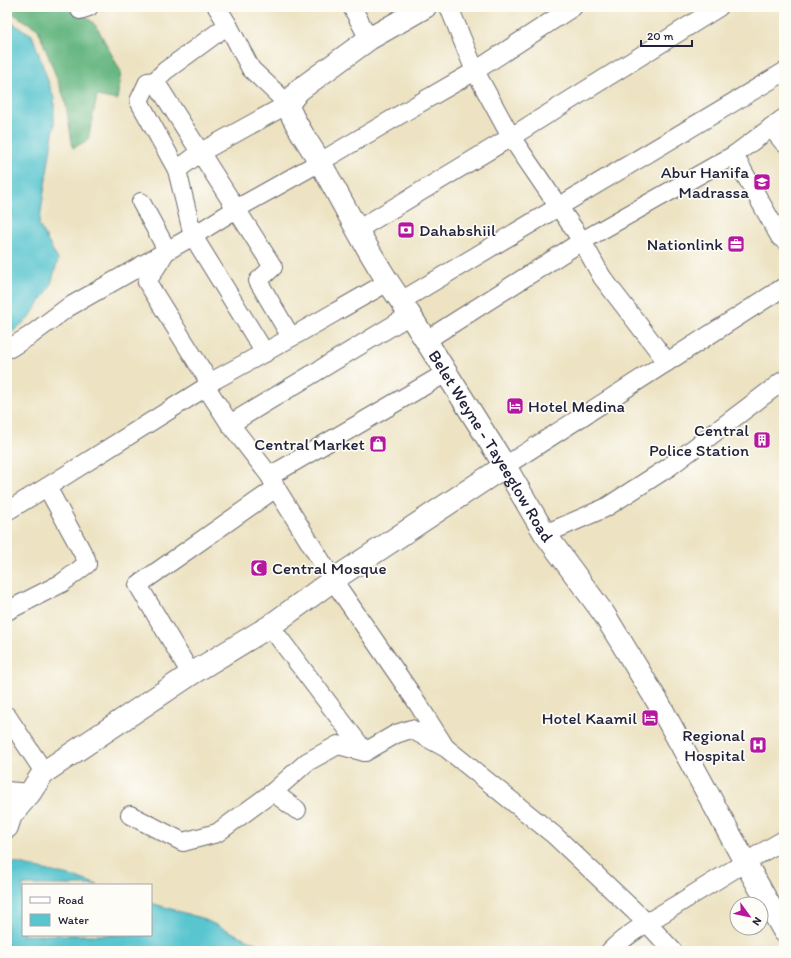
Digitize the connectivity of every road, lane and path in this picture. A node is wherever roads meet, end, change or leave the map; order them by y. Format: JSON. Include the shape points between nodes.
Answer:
{"nodes":[{"id":1,"x":217,"y":7,"type":"edge"},
{"id":2,"x":352,"y":7,"type":"edge"},
{"id":3,"x":425,"y":7,"type":"edge"},
{"id":4,"x":449,"y":7,"type":"edge"},
{"id":5,"x":573,"y":7,"type":"edge"},
{"id":6,"x":719,"y":7,"type":"edge"},
{"id":7,"x":228,"y":25,"type":"junction"},
{"id":8,"x":369,"y":39,"type":"junction"},
{"id":9,"x":475,"y":71,"type":"junction"},
{"id":10,"x":784,"y":72,"type":"edge"},
{"id":11,"x":155,"y":81,"type":"junction"},
{"id":12,"x":288,"y":104,"type":"junction"},
{"id":13,"x":777,"y":123,"type":"edge"},
{"id":14,"x":511,"y":136,"type":"junction"},
{"id":15,"x":784,"y":142,"type":"edge"},
{"id":16,"x":200,"y":152,"type":"junction"},
{"id":17,"x":734,"y":155,"type":"junction"},
{"id":18,"x":320,"y":162,"type":"junction"},
{"id":19,"x":177,"y":170,"type":"junction"},
{"id":20,"x":141,"y":202,"type":"dead end"},
{"id":21,"x":559,"y":207,"type":"junction"},
{"id":22,"x":236,"y":209,"type":"junction"},
{"id":23,"x":357,"y":230,"type":"junction"},
{"id":24,"x":193,"y":236,"type":"junction"},
{"id":25,"x":784,"y":240,"type":"edge"},
{"id":26,"x":582,"y":242,"type":"junction"},
{"id":27,"x":167,"y":250,"type":"junction"},
{"id":28,"x":388,"y":282,"type":"junction"},
{"id":29,"x":784,"y":287,"type":"edge"},
{"id":30,"x":406,"y":308,"type":"junction"},
{"id":31,"x":290,"y":337,"type":"junction"},
{"id":32,"x":425,"y":341,"type":"junction"},
{"id":33,"x":10,"y":348,"type":"dead end"},
{"id":34,"x":265,"y":353,"type":"junction"},
{"id":35,"x":667,"y":362,"type":"junction"},
{"id":36,"x":446,"y":374,"type":"junction"},
{"id":37,"x":784,"y":380,"type":"edge"},
{"id":38,"x":208,"y":385,"type":"junction"},
{"id":39,"x":230,"y":424,"type":"junction"},
{"id":40,"x":505,"y":466,"type":"junction"},
{"id":41,"x":273,"y":482,"type":"junction"},
{"id":42,"x":47,"y":487,"type":"junction"},
{"id":43,"x":7,"y":511,"type":"edge"},
{"id":44,"x":545,"y":534,"type":"junction"},
{"id":45,"x":333,"y":580,"type":"junction"},
{"id":46,"x":7,"y":611,"type":"edge"},
{"id":47,"x":270,"y":626,"type":"junction"},
{"id":48,"x":191,"y":674,"type":"junction"},
{"id":49,"x":7,"y":716,"type":"edge"},
{"id":50,"x":446,"y":748,"type":"junction"},
{"id":51,"x":365,"y":752,"type":"junction"},
{"id":52,"x":44,"y":772,"type":"junction"},
{"id":53,"x":7,"y":791,"type":"edge"},
{"id":54,"x":274,"y":792,"type":"junction"},
{"id":55,"x":30,"y":793,"type":"junction"},
{"id":56,"x":297,"y":810,"type":"dead end"},
{"id":57,"x":130,"y":815,"type":"dead end"},
{"id":58,"x":7,"y":827,"type":"edge"},
{"id":59,"x":784,"y":840,"type":"edge"},
{"id":60,"x":745,"y":862,"type":"junction"},
{"id":61,"x":647,"y":923,"type":"junction"},
{"id":62,"x":784,"y":931,"type":"edge"},
{"id":63,"x":610,"y":951,"type":"edge"},
{"id":64,"x":673,"y":951,"type":"edge"}],
"edges":[{"from":1,"to":7,"type":"street"},
{"from":2,"to":8,"type":"street"},
{"from":3,"to":8,"type":"main road"},
{"from":4,"to":9,"type":"street"},
{"from":5,"to":9,"type":"street"},
{"from":6,"to":14,"type":"street"},
{"from":7,"to":11,"type":"street","via":[[165,70]]},
{"from":7,"to":12,"type":"street","via":[[251,69]]},
{"from":8,"to":12,"type":"main road","via":[[298,90]]},
{"from":9,"to":14,"type":"street"},
{"from":9,"to":18,"type":"street"},
{"from":10,"to":21,"type":"street"},
{"from":11,"to":16,"type":"street"},
{"from":11,"to":19,"type":"street","via":[[148,82],[139,101]]},
{"from":12,"to":16,"type":"street"},
{"from":12,"to":18,"type":"main road","name":"Belet Weyne - Tayeeglow Road","via":[[292,117]]},
{"from":13,"to":15,"type":"street"},
{"from":13,"to":17,"type":"street"},
{"from":14,"to":21,"type":"street"},
{"from":14,"to":23,"type":"street"},
{"from":16,"to":19,"type":"street"},
{"from":16,"to":22,"type":"street"},
{"from":17,"to":25,"type":"street"},
{"from":17,"to":26,"type":"street"},
{"from":18,"to":22,"type":"street"},
{"from":18,"to":23,"type":"main road","name":"Belet Weyne - Tayeeglow Road"},
{"from":19,"to":24,"type":"street"},
{"from":20,"to":27,"type":"street"},
{"from":21,"to":26,"type":"street"},
{"from":21,"to":30,"type":"street"},
{"from":22,"to":24,"type":"street"},
{"from":22,"to":31,"type":"street","via":[[273,267],[258,281]]},
{"from":23,"to":28,"type":"main road","name":"Belet Weyne - Tayeeglow Road"},
{"from":24,"to":27,"type":"street"},
{"from":24,"to":34,"type":"street"},
{"from":26,"to":32,"type":"street"},
{"from":26,"to":35,"type":"street","via":[[602,277]]},
{"from":27,"to":33,"type":"street","via":[[67,308]]},
{"from":27,"to":38,"type":"street","via":[[146,282],[205,375]]},
{"from":28,"to":30,"type":"main road","name":"Belet Weyne - Tayeeglow Road"},
{"from":28,"to":31,"type":"street"},
{"from":29,"to":35,"type":"street"},
{"from":30,"to":32,"type":"main road","name":"Belet Weyne - Tayeeglow Road"},
{"from":30,"to":39,"type":"street"},
{"from":31,"to":34,"type":"street"},
{"from":32,"to":36,"type":"main road","name":"Belet Weyne - Tayeeglow Road"},
{"from":34,"to":38,"type":"street"},
{"from":35,"to":40,"type":"street"},
{"from":36,"to":40,"type":"main road","name":"Belet Weyne - Tayeeglow Road"},
{"from":36,"to":41,"type":"street"},
{"from":37,"to":44,"type":"street","via":[[669,467],[612,504]]},
{"from":38,"to":39,"type":"street"},
{"from":38,"to":42,"type":"street"},
{"from":39,"to":41,"type":"street"},
{"from":40,"to":44,"type":"main road","name":"Belet Weyne - Tayeeglow Road"},
{"from":40,"to":45,"type":"main road"},
{"from":41,"to":45,"type":"street"},
{"from":41,"to":48,"type":"street","via":[[138,585]]},
{"from":42,"to":43,"type":"street"},
{"from":42,"to":46,"type":"street","via":[[86,559],[86,564],[62,583]]},
{"from":44,"to":60,"type":"main road","name":"Belet Weyne - Tayeeglow Road","via":[[604,614],[659,704]]},
{"from":45,"to":47,"type":"main road"},
{"from":45,"to":50,"type":"street"},
{"from":47,"to":48,"type":"main road"},
{"from":47,"to":51,"type":"street"},
{"from":48,"to":52,"type":"main road"},
{"from":49,"to":52,"type":"street"},
{"from":50,"to":51,"type":"street","via":[[411,729],[396,734]]},
{"from":50,"to":61,"type":"street","via":[[554,835]]},
{"from":51,"to":54,"type":"street","via":[[338,746],[307,762]]},
{"from":52,"to":55,"type":"main road"},
{"from":53,"to":55,"type":"street"},
{"from":54,"to":56,"type":"street"},
{"from":54,"to":57,"type":"street","via":[[217,834],[183,842]]},
{"from":55,"to":58,"type":"main road","via":[[11,815]]},
{"from":59,"to":60,"type":"street"},
{"from":60,"to":61,"type":"street"},
{"from":60,"to":62,"type":"main road","name":"Belet Weyne - Tayeeglow Road"},
{"from":61,"to":63,"type":"street"},
{"from":61,"to":64,"type":"street"}]}
